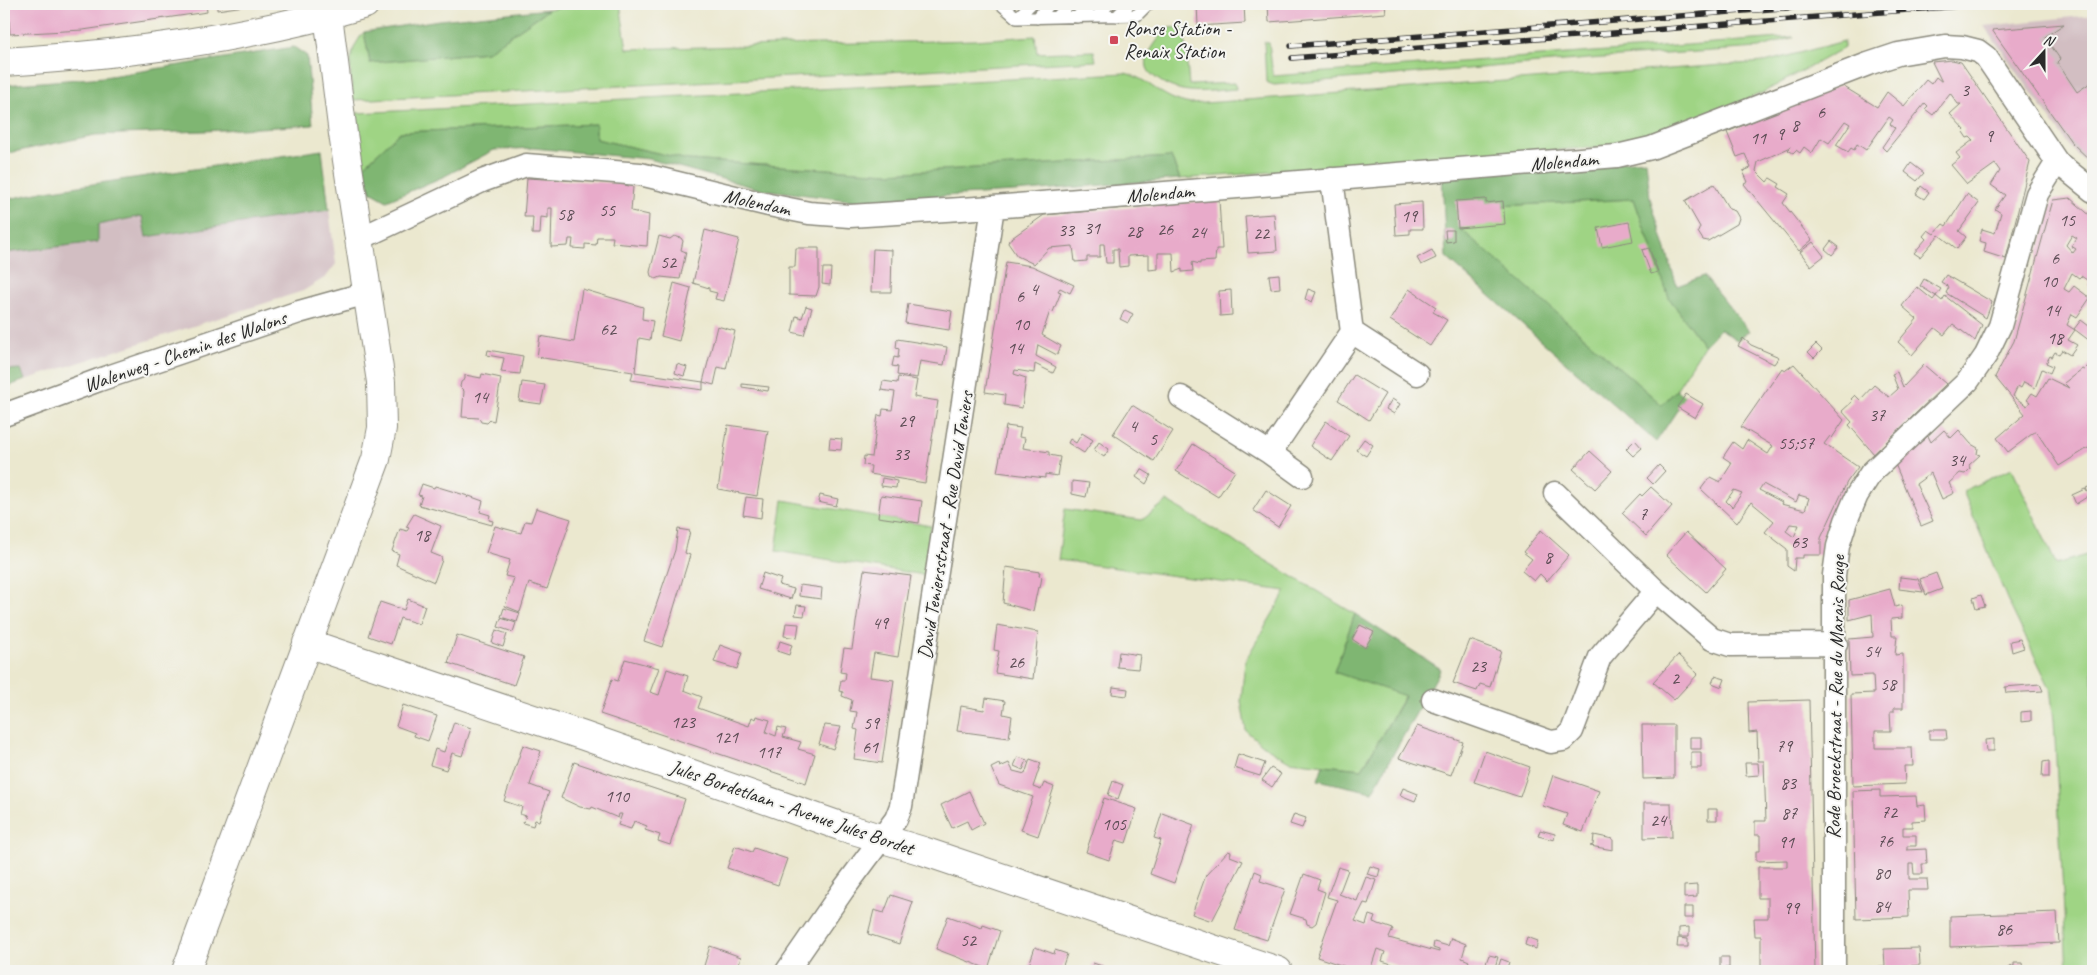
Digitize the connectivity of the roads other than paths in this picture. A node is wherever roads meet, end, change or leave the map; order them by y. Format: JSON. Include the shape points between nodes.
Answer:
{"nodes":[{"id":1,"x":364,"y":4,"type":"edge"},
{"id":2,"x":1001,"y":4,"type":"edge"},
{"id":3,"x":1031,"y":4,"type":"edge"},
{"id":4,"x":1050,"y":4,"type":"edge"},
{"id":5,"x":1070,"y":4,"type":"edge"},
{"id":6,"x":1090,"y":4,"type":"edge"},
{"id":7,"x":1109,"y":4,"type":"edge"},
{"id":8,"x":1128,"y":4,"type":"edge"},
{"id":9,"x":1148,"y":4,"type":"edge"},
{"id":10,"x":332,"y":9,"type":"edge"},
{"id":11,"x":1097,"y":16,"type":"junction"},
{"id":12,"x":1117,"y":16,"type":"junction"},
{"id":13,"x":1057,"y":17,"type":"junction"},
{"id":14,"x":1077,"y":17,"type":"junction"},
{"id":15,"x":1017,"y":18,"type":"junction"},
{"id":16,"x":1037,"y":18,"type":"junction"},
{"id":17,"x":4,"y":62,"type":"edge"},
{"id":18,"x":2057,"y":162,"type":"junction"},
{"id":19,"x":1332,"y":179,"type":"junction"},
{"id":20,"x":2093,"y":191,"type":"edge"},
{"id":21,"x":993,"y":208,"type":"junction"},
{"id":22,"x":358,"y":227,"type":"junction"},
{"id":23,"x":367,"y":293,"type":"junction"},
{"id":24,"x":1352,"y":332,"type":"junction"},
{"id":25,"x":1418,"y":374,"type":"dead end"},
{"id":26,"x":1181,"y":397,"type":"dead end"},
{"id":27,"x":4,"y":415,"type":"edge"},
{"id":28,"x":1270,"y":453,"type":"junction"},
{"id":29,"x":1302,"y":476,"type":"dead end"},
{"id":30,"x":1554,"y":493,"type":"dead end"},
{"id":31,"x":1656,"y":591,"type":"junction"},
{"id":32,"x":307,"y":643,"type":"junction"},
{"id":33,"x":1836,"y":644,"type":"junction"},
{"id":34,"x":1433,"y":700,"type":"dead end"},
{"id":35,"x":882,"y":838,"type":"junction"},
{"id":36,"x":186,"y":971,"type":"edge"},
{"id":37,"x":787,"y":971,"type":"edge"},
{"id":38,"x":1278,"y":971,"type":"edge"},
{"id":39,"x":1834,"y":971,"type":"edge"}],
"edges":[{"from":1,"to":10,"type":"street"},
{"from":2,"to":15,"type":"lane"},
{"from":3,"to":15,"type":"lane"},
{"from":4,"to":16,"type":"lane"},
{"from":5,"to":13,"type":"lane"},
{"from":6,"to":14,"type":"lane"},
{"from":7,"to":11,"type":"lane"},
{"from":8,"to":12,"type":"lane"},
{"from":9,"to":12,"type":"lane","via":[[1137,15]]},
{"from":10,"to":17,"type":"street","via":[[296,24],[217,39],[143,50]]},
{"from":10,"to":22,"type":"street","via":[[332,54]]},
{"from":11,"to":12,"type":"lane"},
{"from":11,"to":14,"type":"lane"},
{"from":13,"to":14,"type":"lane"},
{"from":13,"to":16,"type":"lane"},
{"from":15,"to":16,"type":"lane"},
{"from":18,"to":19,"type":"street","name":"Molendam","via":[[1986,57],[1978,51],[1945,46],[1877,60],[1651,148],[1617,156]]},
{"from":18,"to":20,"type":"street"},
{"from":18,"to":33,"type":"street","name":"Rode Broeckstraat - Rue du Marais Rouge","via":[[2037,194],[2000,326],[1986,355],[1968,381],[1871,473],[1857,494],[1838,546],[1834,575]]},
{"from":19,"to":21,"type":"street","name":"Molendam"},
{"from":19,"to":24,"type":"street"},
{"from":21,"to":22,"type":"street","name":"Molendam","via":[[850,216],[809,213],[640,174],[526,165]]},
{"from":21,"to":35,"type":"street","name":"David Teniersstraat - Rue David Teniers","via":[[904,795],[896,819]]},
{"from":22,"to":23,"type":"street"},
{"from":23,"to":27,"type":"street","name":"Walenweg - Chemin des Walons","via":[[299,312]]},
{"from":23,"to":32,"type":"street","via":[[381,382],[382,428],[376,459]]},
{"from":24,"to":25,"type":"street"},
{"from":24,"to":28,"type":"street"},
{"from":26,"to":28,"type":"street"},
{"from":28,"to":29,"type":"street"},
{"from":30,"to":31,"type":"street"},
{"from":31,"to":33,"type":"street","via":[[1712,639],[1730,645]]},
{"from":31,"to":34,"type":"street","via":[[1600,657],[1572,731],[1563,740],[1551,742]]},
{"from":32,"to":35,"type":"street","name":"Jules Bordetlaan - Avenue Jules Bordet"},
{"from":32,"to":36,"type":"street"},
{"from":33,"to":39,"type":"street","name":"Rode Broeckstraat - Rue du Marais Rouge"},
{"from":35,"to":37,"type":"street","name":"David Teniersstraat - Rue David Teniers"},
{"from":35,"to":38,"type":"street","name":"Jules Bordetlaan - Avenue Jules Bordet"}]}
